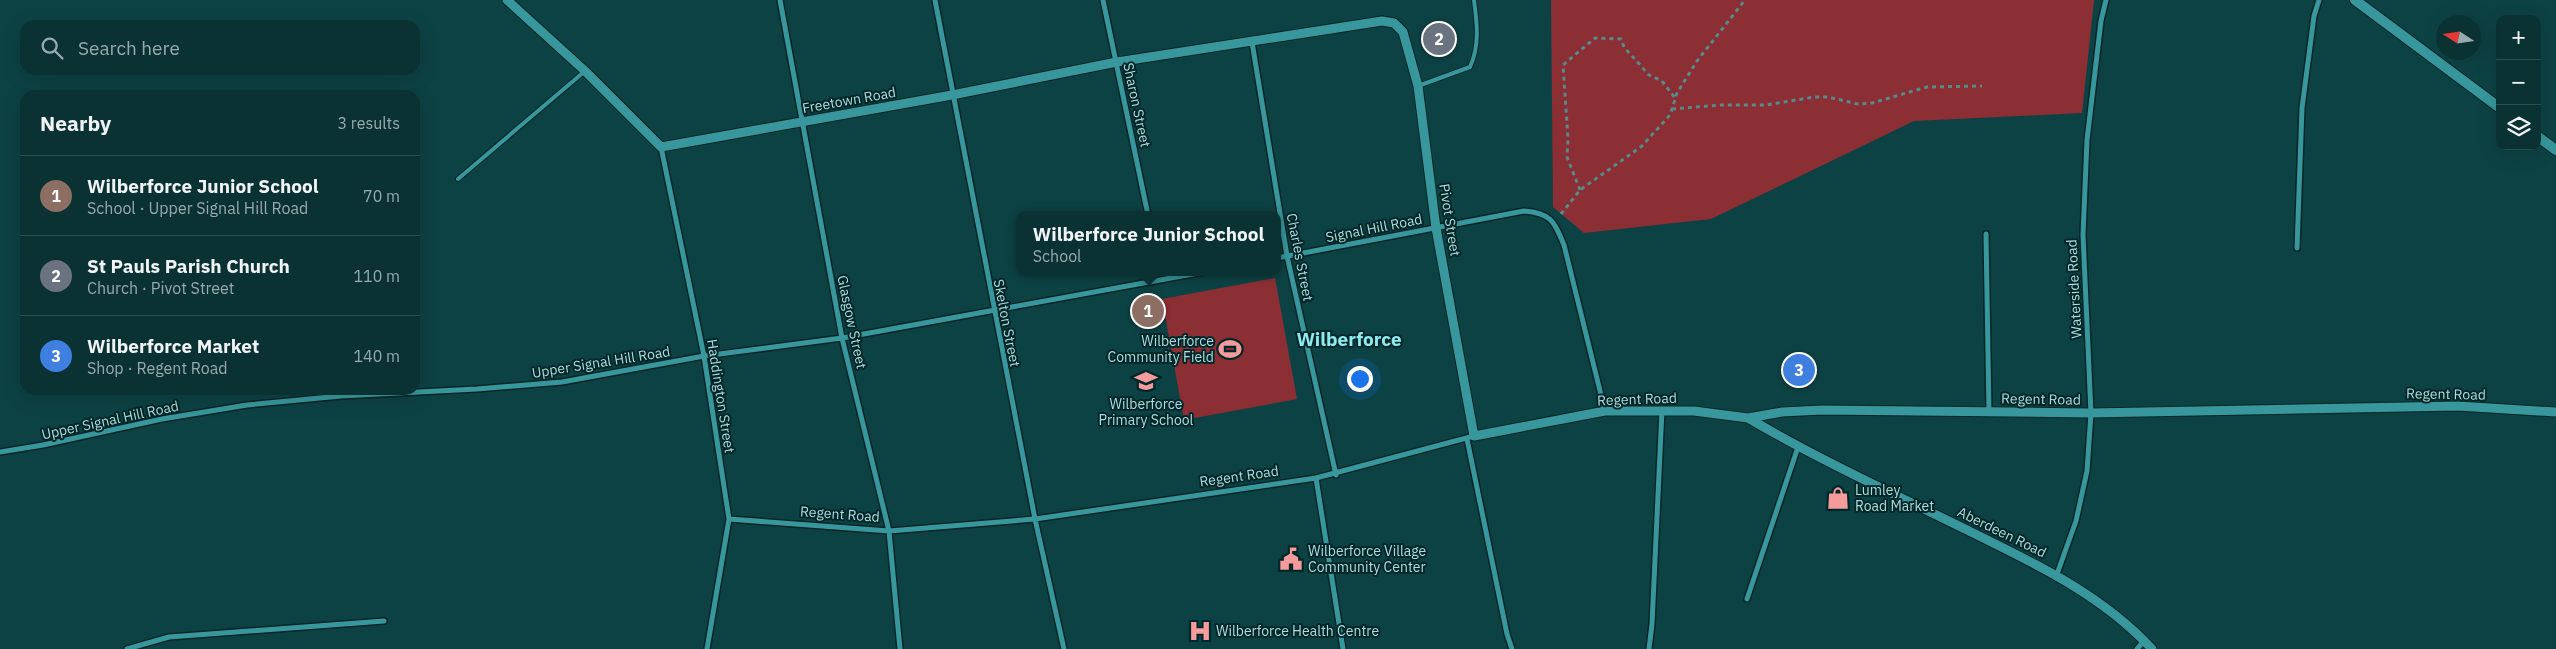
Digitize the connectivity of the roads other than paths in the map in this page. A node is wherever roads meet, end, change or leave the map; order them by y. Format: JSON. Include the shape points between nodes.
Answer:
{"nodes":[{"id":1,"x":507,"y":0,"type":"edge"},
{"id":2,"x":780,"y":0,"type":"edge"},
{"id":3,"x":935,"y":0,"type":"edge"},
{"id":4,"x":1103,"y":0,"type":"edge"},
{"id":5,"x":1474,"y":0,"type":"edge"},
{"id":6,"x":2106,"y":0,"type":"edge"},
{"id":7,"x":2319,"y":0,"type":"edge"},
{"id":8,"x":2355,"y":0,"type":"edge"},
{"id":9,"x":1382,"y":21,"type":"joint"},
{"id":10,"x":1252,"y":42,"type":"junction"},
{"id":11,"x":1117,"y":62,"type":"junction"},
{"id":12,"x":585,"y":71,"type":"junction"},
{"id":13,"x":1418,"y":86,"type":"junction"},
{"id":14,"x":952,"y":95,"type":"junction"},
{"id":15,"x":2496,"y":105,"type":"edge"},
{"id":16,"x":802,"y":122,"type":"junction"},
{"id":17,"x":2541,"y":139,"type":"edge"},
{"id":18,"x":662,"y":147,"type":"junction"},
{"id":19,"x":2556,"y":150,"type":"edge"},
{"id":20,"x":458,"y":179,"type":"dead end"},
{"id":21,"x":1147,"y":211,"type":"edge"},
{"id":22,"x":1279,"y":211,"type":"edge"},
{"id":23,"x":1281,"y":225,"type":"edge"},
{"id":24,"x":1436,"y":228,"type":"junction"},
{"id":25,"x":1986,"y":234,"type":"dead end"},
{"id":26,"x":2297,"y":248,"type":"dead end"},
{"id":27,"x":1286,"y":256,"type":"junction"},
{"id":28,"x":1281,"y":257,"type":"edge"},
{"id":29,"x":1161,"y":276,"type":"edge"},
{"id":30,"x":1183,"y":276,"type":"edge"},
{"id":31,"x":1162,"y":280,"type":"junction"},
{"id":32,"x":993,"y":309,"type":"junction"},
{"id":33,"x":842,"y":338,"type":"junction"},
{"id":34,"x":704,"y":356,"type":"junction"},
{"id":35,"x":420,"y":392,"type":"edge"},
{"id":36,"x":360,"y":395,"type":"edge"},
{"id":37,"x":1662,"y":410,"type":"junction"},
{"id":38,"x":1605,"y":411,"type":"junction"},
{"id":39,"x":1989,"y":412,"type":"junction"},
{"id":40,"x":2556,"y":412,"type":"edge"},
{"id":41,"x":2091,"y":414,"type":"junction"},
{"id":42,"x":1748,"y":418,"type":"junction"},
{"id":43,"x":1470,"y":438,"type":"junction"},
{"id":44,"x":1798,"y":447,"type":"junction"},
{"id":45,"x":0,"y":452,"type":"edge"},
{"id":46,"x":1336,"y":474,"type":"junction"},
{"id":47,"x":1316,"y":478,"type":"junction"},
{"id":48,"x":729,"y":519,"type":"junction"},
{"id":49,"x":1035,"y":519,"type":"junction"},
{"id":50,"x":889,"y":531,"type":"junction"},
{"id":51,"x":2057,"y":574,"type":"junction"},
{"id":52,"x":1748,"y":599,"type":"dead end"},
{"id":53,"x":384,"y":621,"type":"dead end"},
{"id":54,"x":2144,"y":641,"type":"junction"},
{"id":55,"x":127,"y":649,"type":"edge"},
{"id":56,"x":707,"y":649,"type":"edge"},
{"id":57,"x":900,"y":649,"type":"edge"},
{"id":58,"x":1064,"y":649,"type":"edge"},
{"id":59,"x":1343,"y":649,"type":"edge"},
{"id":60,"x":1512,"y":649,"type":"edge"},
{"id":61,"x":1649,"y":649,"type":"edge"},
{"id":62,"x":2137,"y":649,"type":"edge"},
{"id":63,"x":2152,"y":649,"type":"edge"}],
"edges":[{"from":1,"to":12,"type":"street"},
{"from":2,"to":16,"type":"street","name":"Glasgow Street"},
{"from":3,"to":14,"type":"street","name":"Skelton Street"},
{"from":4,"to":11,"type":"street","name":"Sharon Street"},
{"from":5,"to":13,"type":"lane","via":[[1478,33],[1470,67]]},
{"from":6,"to":41,"type":"street","name":"Waterside Road","via":[[2087,140],[2083,235]]},
{"from":7,"to":26,"type":"street","via":[[2302,108]]},
{"from":8,"to":15,"type":"main road"},
{"from":9,"to":10,"type":"street","name":"Freetown Road"},
{"from":9,"to":13,"type":"street","name":"Pivot Street","via":[[1394,23],[1403,32]]},
{"from":10,"to":11,"type":"street","name":"Freetown Road"},
{"from":10,"to":22,"type":"street","name":"Charles Street"},
{"from":11,"to":14,"type":"street","name":"Freetown Road"},
{"from":11,"to":21,"type":"street","name":"Sharon Street"},
{"from":12,"to":18,"type":"street"},
{"from":12,"to":20,"type":"lane"},
{"from":13,"to":24,"type":"street","name":"Pivot Street"},
{"from":14,"to":16,"type":"street","name":"Freetown Road"},
{"from":14,"to":32,"type":"street","name":"Skelton Street"},
{"from":16,"to":18,"type":"street","name":"Freetown Road"},
{"from":16,"to":33,"type":"street","name":"Glasgow Street"},
{"from":17,"to":19,"type":"main road"},
{"from":18,"to":34,"type":"street","name":"Haddington Street"},
{"from":23,"to":27,"type":"street","name":"Charles Street"},
{"from":24,"to":27,"type":"street","name":"Signal Hill Road"},
{"from":24,"to":38,"type":"street","name":"Signal Hill Road","via":[[1524,211],[1541,212],[1554,222],[1564,245]]},
{"from":24,"to":43,"type":"street","name":"Pivot Street"},
{"from":25,"to":39,"type":"street"},
{"from":27,"to":28,"type":"street"},
{"from":27,"to":46,"type":"street","name":"Charles Street"},
{"from":29,"to":31,"type":"street"},
{"from":30,"to":31,"type":"street","name":"Upper Signal Hill Road"},
{"from":31,"to":32,"type":"street","name":"Upper Signal Hill Road"},
{"from":32,"to":33,"type":"street","name":"Upper Signal Hill Road"},
{"from":32,"to":49,"type":"street","name":"Skelton Street"},
{"from":33,"to":34,"type":"street","name":"Upper Signal Hill Road"},
{"from":33,"to":50,"type":"street","name":"Glasgow Street"},
{"from":34,"to":35,"type":"street","name":"Upper Signal Hill Road","via":[[562,382]]},
{"from":34,"to":48,"type":"street","name":"Haddington Street"},
{"from":36,"to":45,"type":"street","name":"Upper Signal Hill Road","via":[[247,406],[162,419]]},
{"from":37,"to":38,"type":"street","name":"Regent Road"},
{"from":37,"to":42,"type":"street","name":"Regent Road"},
{"from":37,"to":61,"type":"street"},
{"from":38,"to":43,"type":"street","name":"Regent Road"},
{"from":39,"to":41,"type":"street","name":"Regent Road"},
{"from":39,"to":42,"type":"street","name":"Regent Road","via":[[1822,410]]},
{"from":40,"to":41,"type":"street","name":"Regent Road","via":[[2458,406]]},
{"from":41,"to":51,"type":"street","name":"Waterside Road","via":[[2087,471],[2076,521]]},
{"from":42,"to":44,"type":"street","name":"Aberdeen Road"},
{"from":43,"to":46,"type":"street","name":"Regent Road"},
{"from":43,"to":60,"type":"street"},
{"from":44,"to":51,"type":"street","name":"Aberdeen Road"},
{"from":44,"to":52,"type":"street"},
{"from":46,"to":47,"type":"street","name":"Regent Road"},
{"from":47,"to":49,"type":"street","name":"Regent Road"},
{"from":47,"to":59,"type":"street"},
{"from":48,"to":50,"type":"street","name":"Regent Road"},
{"from":48,"to":56,"type":"street","name":"Haddington Street"},
{"from":49,"to":50,"type":"street","name":"Regent Road"},
{"from":49,"to":58,"type":"street","name":"Skelton Street"},
{"from":50,"to":57,"type":"street","name":"Glasgow Street"},
{"from":51,"to":54,"type":"street","name":"Aberdeen Road","via":[[2118,616]]},
{"from":53,"to":55,"type":"street","via":[[169,637]]},
{"from":54,"to":62,"type":"street"},
{"from":54,"to":63,"type":"street","name":"Aberdeen Road"}]}
